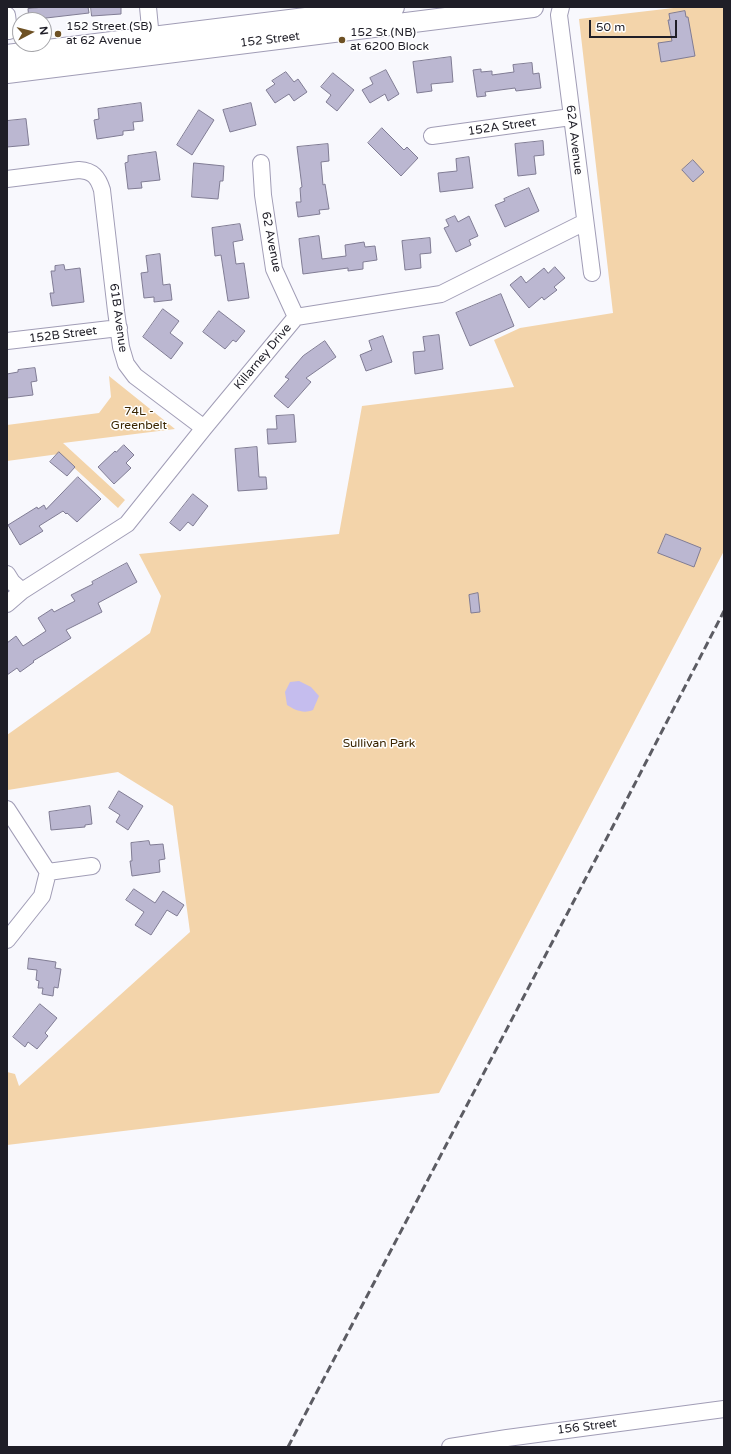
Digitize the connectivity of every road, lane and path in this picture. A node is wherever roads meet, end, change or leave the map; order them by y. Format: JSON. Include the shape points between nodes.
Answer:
{"nodes":[{"id":1,"x":148,"y":7,"type":"edge"},
{"id":2,"x":394,"y":7,"type":"edge"},
{"id":3,"x":533,"y":7,"type":"edge"},
{"id":4,"x":561,"y":7,"type":"edge"},
{"id":5,"x":7,"y":15,"type":"edge"},
{"id":6,"x":8,"y":31,"type":"edge"},
{"id":7,"x":152,"y":46,"type":"junction"},
{"id":8,"x":7,"y":55,"type":"edge"},
{"id":9,"x":7,"y":73,"type":"edge"},
{"id":10,"x":571,"y":117,"type":"junction"},
{"id":11,"x":432,"y":136,"type":"dead end"},
{"id":12,"x":262,"y":162,"type":"dead end"},
{"id":13,"x":7,"y":179,"type":"edge"},
{"id":14,"x":585,"y":222,"type":"junction"},
{"id":15,"x":592,"y":273,"type":"dead end"},
{"id":16,"x":296,"y":317,"type":"junction"},
{"id":17,"x":119,"y":328,"type":"junction"},
{"id":18,"x":7,"y":342,"type":"edge"},
{"id":19,"x":204,"y":428,"type":"junction"},
{"id":20,"x":7,"y":574,"type":"edge"},
{"id":21,"x":22,"y":591,"type":"junction"},
{"id":22,"x":7,"y":604,"type":"edge"},
{"id":23,"x":7,"y":809,"type":"edge"},
{"id":24,"x":92,"y":866,"type":"dead end"},
{"id":25,"x":48,"y":872,"type":"junction"},
{"id":26,"x":7,"y":940,"type":"edge"},
{"id":27,"x":724,"y":1410,"type":"edge"},
{"id":28,"x":450,"y":1447,"type":"edge"}],
"edges":[{"from":1,"to":7,"type":"street"},
{"from":2,"to":7,"type":"main road","name":"152 Street"},
{"from":3,"to":7,"type":"main road","name":"152 Street"},
{"from":4,"to":10,"type":"street","name":"62A Avenue","via":[[559,15]]},
{"from":5,"to":6,"type":"street"},
{"from":7,"to":8,"type":"main road","name":"152 Street"},
{"from":7,"to":9,"type":"main road","name":"152 Street"},
{"from":10,"to":11,"type":"street","name":"152A Street"},
{"from":10,"to":14,"type":"street","name":"62A Avenue"},
{"from":12,"to":16,"type":"street","name":"62 Avenue","via":[[263,195],[274,269]]},
{"from":13,"to":17,"type":"street","name":"61B Avenue","via":[[79,170],[93,173],[102,190]]},
{"from":14,"to":15,"type":"street","name":"62A Avenue"},
{"from":14,"to":16,"type":"street","name":"Killarney Drive","via":[[441,294]]},
{"from":16,"to":19,"type":"street","name":"Killarney Drive"},
{"from":17,"to":18,"type":"street","name":"152B Street"},
{"from":17,"to":19,"type":"street","name":"61B Avenue","via":[[123,357],[130,371]]},
{"from":19,"to":21,"type":"street","name":"Killarney Drive","via":[[127,524]]},
{"from":20,"to":21,"type":"street"},
{"from":21,"to":22,"type":"street","name":"Killarney Drive"},
{"from":23,"to":25,"type":"street"},
{"from":24,"to":25,"type":"street"},
{"from":25,"to":26,"type":"street","via":[[42,896]]},
{"from":27,"to":28,"type":"street","name":"156 Street"}]}
